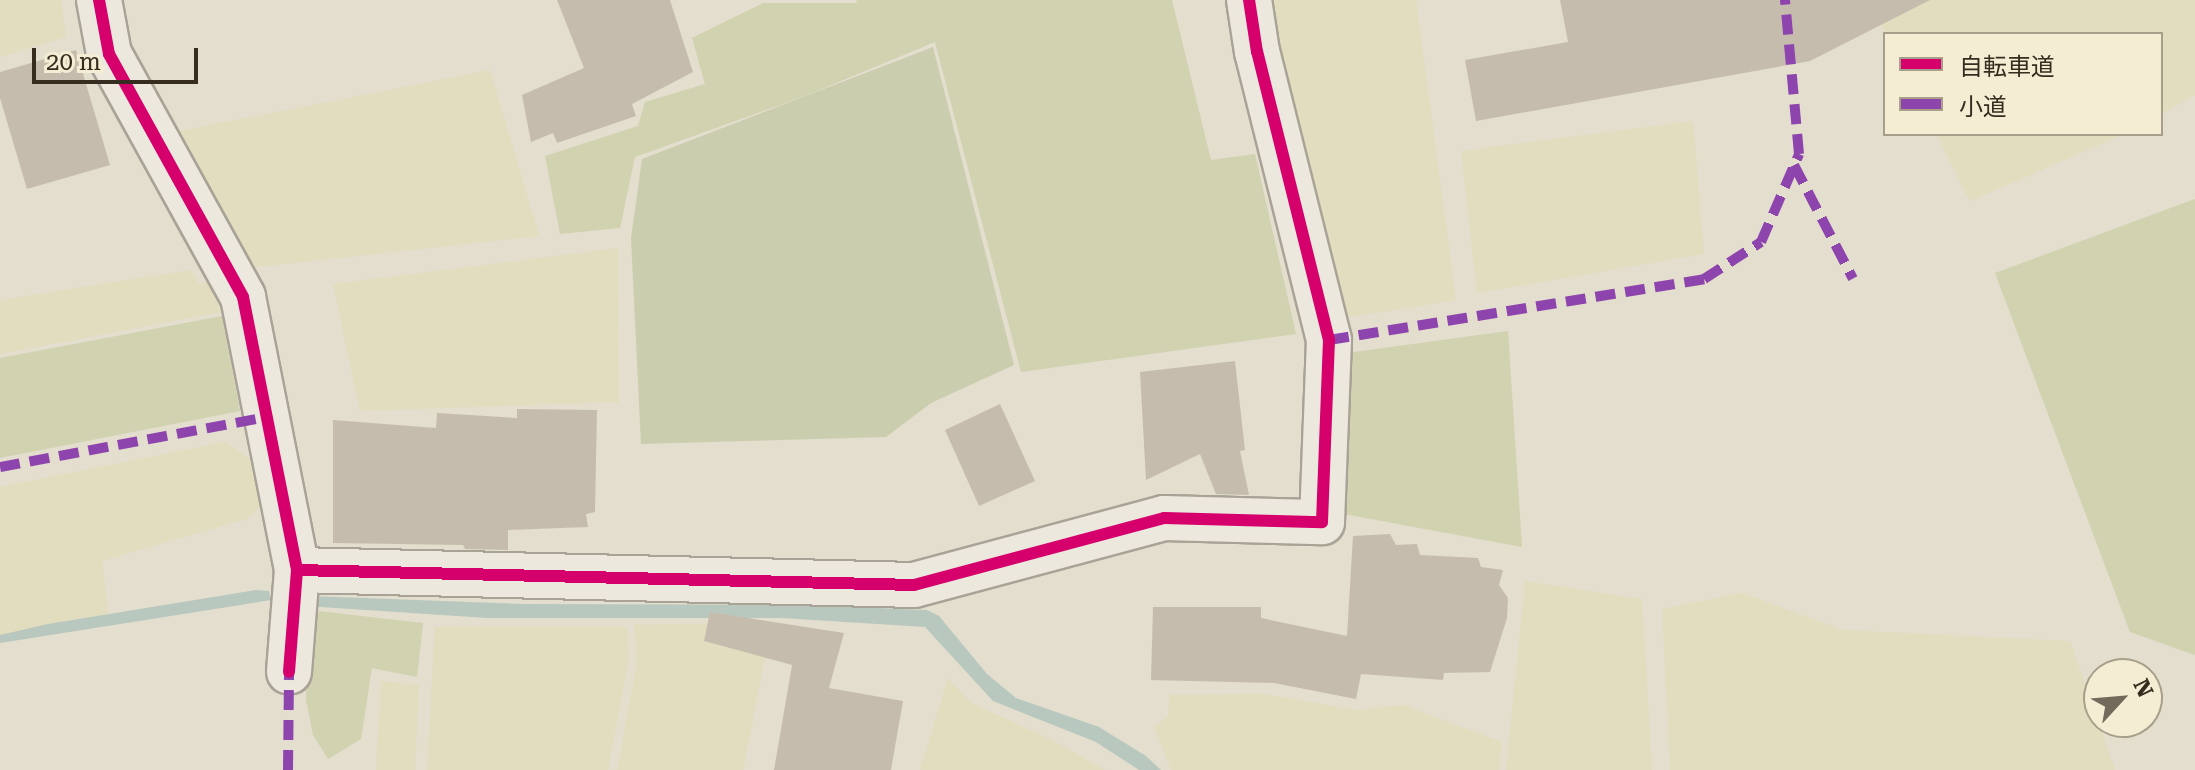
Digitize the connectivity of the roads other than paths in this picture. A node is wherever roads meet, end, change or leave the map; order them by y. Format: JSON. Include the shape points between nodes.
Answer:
{"nodes":[{"id":1,"x":99,"y":0,"type":"edge"},
{"id":2,"x":1249,"y":0,"type":"edge"},
{"id":3,"x":297,"y":570,"type":"junction"},
{"id":4,"x":289,"y":672,"type":"dead end"}],
"edges":[{"from":1,"to":3,"type":"street","via":[[109,54],[243,297]]},
{"from":2,"to":3,"type":"street","via":[[1257,52],[1329,340],[1322,522],[1164,518],[914,585]]},
{"from":3,"to":4,"type":"street"}]}
